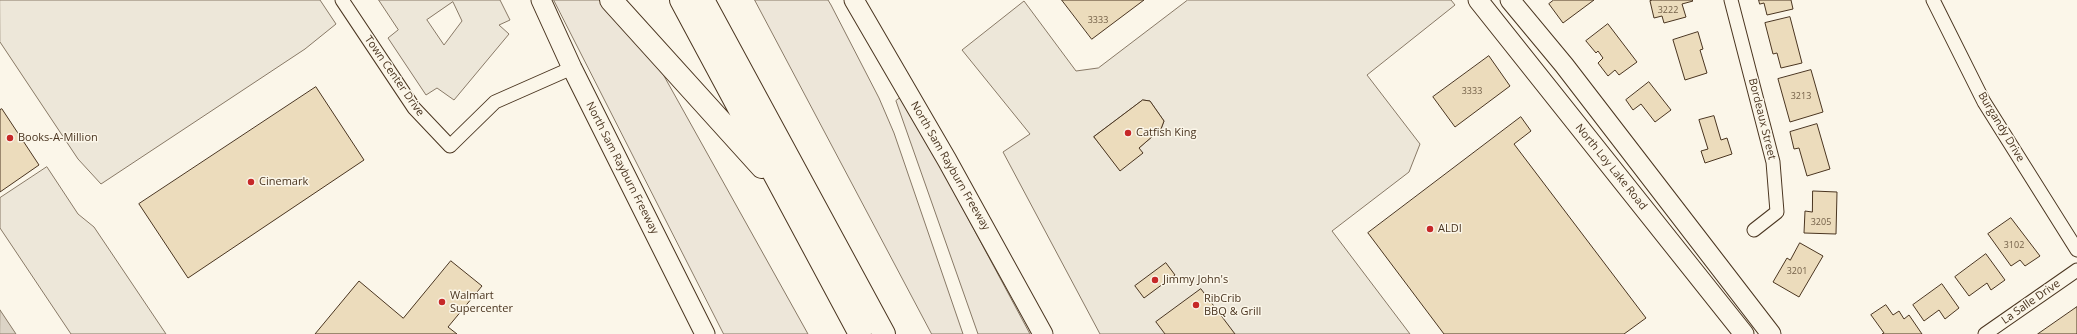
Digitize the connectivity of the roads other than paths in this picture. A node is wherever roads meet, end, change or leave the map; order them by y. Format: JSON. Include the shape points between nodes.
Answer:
{"nodes":[{"id":1,"x":342,"y":0,"type":"edge"},
{"id":2,"x":541,"y":0,"type":"edge"},
{"id":3,"x":611,"y":0,"type":"edge"},
{"id":4,"x":681,"y":0,"type":"edge"},
{"id":5,"x":703,"y":0,"type":"edge"},
{"id":6,"x":854,"y":0,"type":"edge"},
{"id":7,"x":1478,"y":0,"type":"edge"},
{"id":8,"x":1510,"y":0,"type":"edge"},
{"id":9,"x":1731,"y":0,"type":"edge"},
{"id":10,"x":1934,"y":0,"type":"edge"},
{"id":11,"x":572,"y":68,"type":"junction"},
{"id":12,"x":785,"y":193,"type":"junction"},
{"id":13,"x":1754,"y":230,"type":"dead end"},
{"id":14,"x":2077,"y":250,"type":"edge"},
{"id":15,"x":2077,"y":270,"type":"edge"},
{"id":16,"x":705,"y":334,"type":"edge"},
{"id":17,"x":860,"y":334,"type":"edge"},
{"id":18,"x":884,"y":334,"type":"edge"},
{"id":19,"x":1043,"y":334,"type":"edge"},
{"id":20,"x":1744,"y":334,"type":"edge"},
{"id":21,"x":1771,"y":334,"type":"edge"},
{"id":22,"x":1985,"y":334,"type":"edge"}],
"edges":[{"from":1,"to":11,"type":"street","name":"Town Center Drive","via":[[414,108],[450,146],[495,102]]},
{"from":2,"to":11,"type":"main road","name":"North Sam Rayburn Freeway"},
{"from":3,"to":12,"type":"highway"},
{"from":4,"to":12,"type":"highway"},
{"from":5,"to":18,"type":"highway"},
{"from":6,"to":19,"type":"main road","name":"North Sam Rayburn Freeway","via":[[947,160]]},
{"from":7,"to":20,"type":"main road","name":"North Loy Lake Road"},
{"from":8,"to":21,"type":"main road","via":[[1564,65]]},
{"from":9,"to":13,"type":"street","name":"Bordeaux Street","via":[[1773,162],[1776,188],[1777,212]]},
{"from":10,"to":14,"type":"street","name":"Burgandy Drive","via":[[1984,102]]},
{"from":11,"to":16,"type":"main road","name":"North Sam Rayburn Freeway"},
{"from":12,"to":17,"type":"highway"},
{"from":15,"to":22,"type":"street","name":"La Salle Drive"}]}
